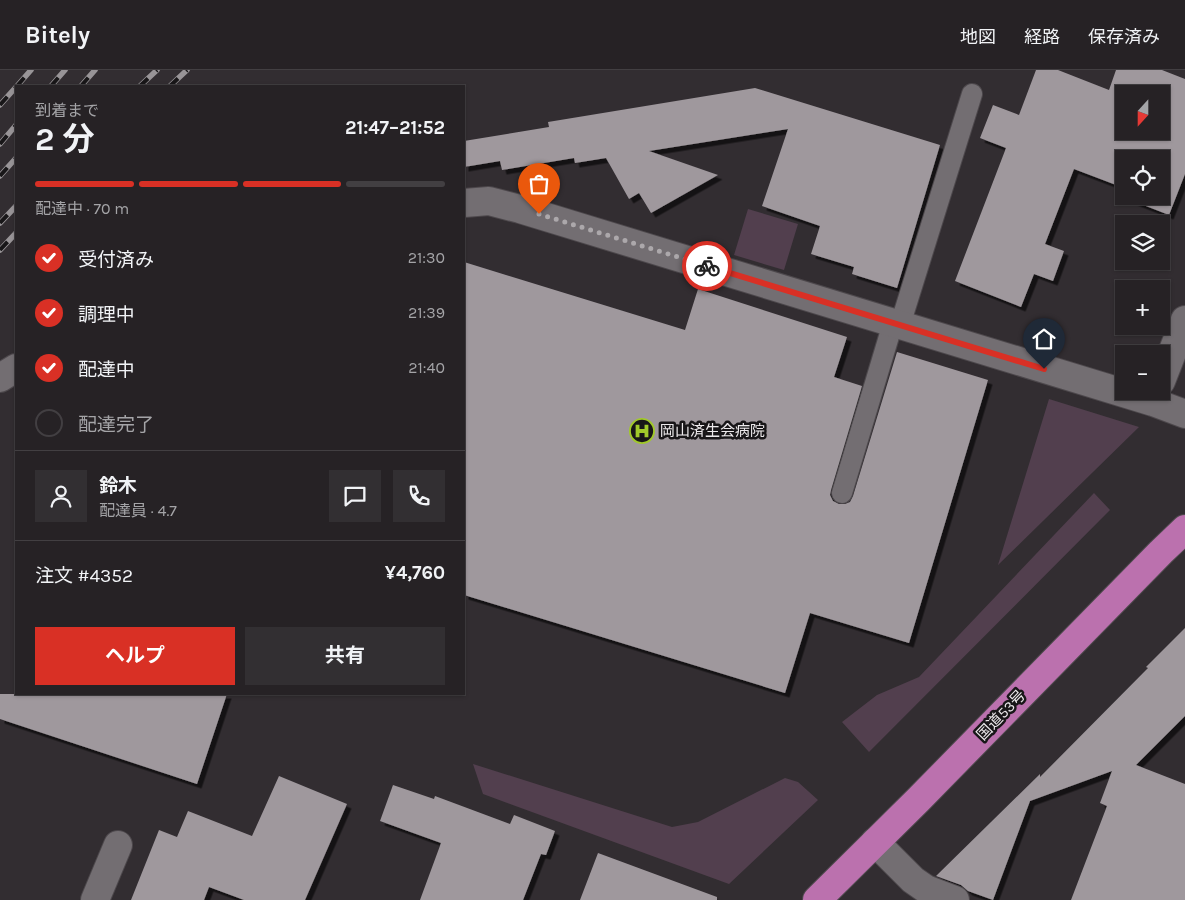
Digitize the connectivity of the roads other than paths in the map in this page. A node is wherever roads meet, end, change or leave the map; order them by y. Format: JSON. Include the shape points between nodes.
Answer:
{"nodes":[{"id":1,"x":972,"y":94,"type":"dead end"},
{"id":2,"x":465,"y":203,"type":"edge"},
{"id":3,"x":1185,"y":320,"type":"edge"},
{"id":4,"x":896,"y":324,"type":"junction"},
{"id":5,"x":1170,"y":359,"type":"edge"},
{"id":6,"x":15,"y":369,"type":"edge"},
{"id":7,"x":0,"y":378,"type":"edge"},
{"id":8,"x":1115,"y":381,"type":"edge"},
{"id":9,"x":1167,"y":400,"type":"edge"},
{"id":10,"x":1185,"y":414,"type":"edge"},
{"id":11,"x":842,"y":493,"type":"dead end"},
{"id":12,"x":1185,"y":529,"type":"edge"},
{"id":13,"x":876,"y":842,"type":"junction"},
{"id":14,"x":118,"y":845,"type":"dead end"},
{"id":15,"x":95,"y":900,"type":"edge"},
{"id":16,"x":817,"y":900,"type":"edge"},
{"id":17,"x":955,"y":900,"type":"edge"}],
"edges":[{"from":1,"to":4,"type":"lane"},
{"from":2,"to":4,"type":"street","via":[[489,201],[520,209]]},
{"from":3,"to":5,"type":"street"},
{"from":4,"to":8,"type":"street"},
{"from":4,"to":11,"type":"lane"},
{"from":6,"to":7,"type":"street"},
{"from":9,"to":10,"type":"street"},
{"from":12,"to":13,"type":"highway","name":"国道53号"},
{"from":13,"to":16,"type":"highway","name":"国道53号"},
{"from":13,"to":17,"type":"street","via":[[913,880],[926,889]]},
{"from":14,"to":15,"type":"street"}]}
